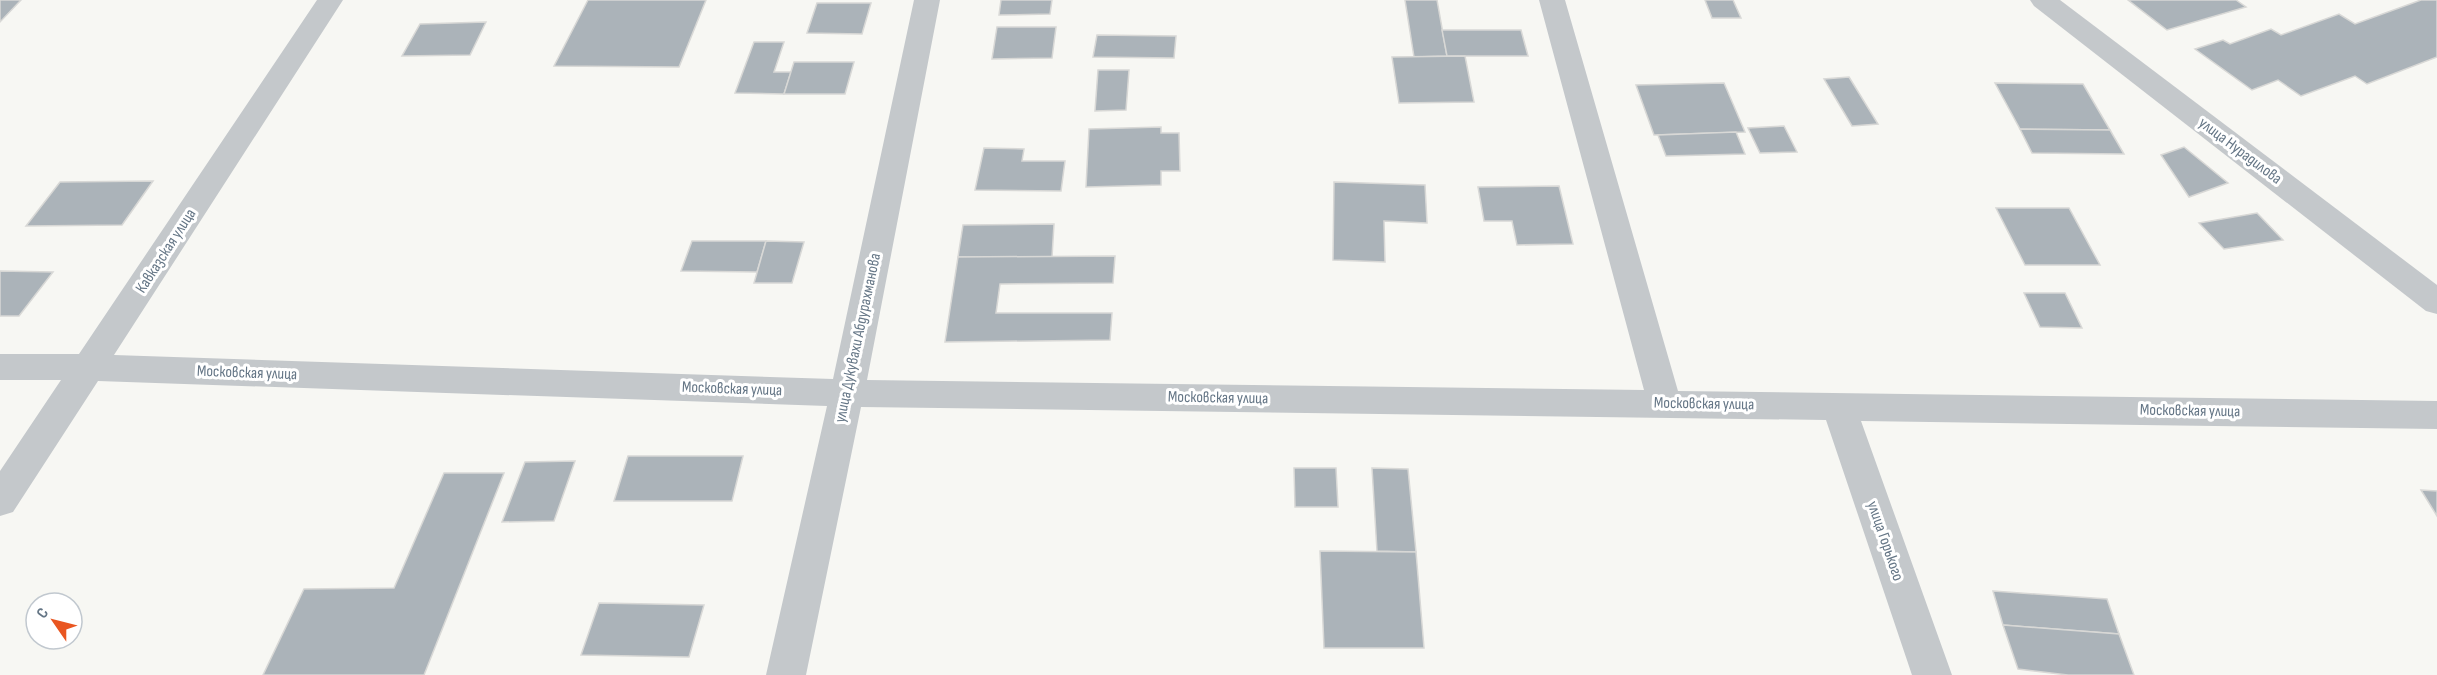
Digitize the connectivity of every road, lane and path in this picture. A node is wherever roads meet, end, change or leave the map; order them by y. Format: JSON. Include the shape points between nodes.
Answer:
{"nodes":[{"id":1,"x":330,"y":0,"type":"edge"},
{"id":2,"x":927,"y":0,"type":"edge"},
{"id":3,"x":1552,"y":0,"type":"edge"},
{"id":4,"x":2043,"y":0,"type":"edge"},
{"id":5,"x":2437,"y":302,"type":"edge"},
{"id":6,"x":0,"y":367,"type":"edge"},
{"id":7,"x":90,"y":367,"type":"junction"},
{"id":8,"x":846,"y":393,"type":"junction"},
{"id":9,"x":1665,"y":404,"type":"junction"},
{"id":10,"x":1838,"y":406,"type":"junction"},
{"id":11,"x":2437,"y":415,"type":"edge"},
{"id":12,"x":0,"y":501,"type":"edge"},
{"id":13,"x":786,"y":675,"type":"edge"},
{"id":14,"x":1932,"y":675,"type":"edge"}],
"edges":[{"from":1,"to":7,"type":"street","name":"Кавказская улица"},
{"from":2,"to":8,"type":"street","name":"улица Дукувахи Абдурахманова"},
{"from":3,"to":9,"type":"street"},
{"from":4,"to":5,"type":"street","name":"улица Нурадилова"},
{"from":6,"to":7,"type":"street","name":"Московская улица"},
{"from":7,"to":8,"type":"street","name":"Московская улица"},
{"from":7,"to":12,"type":"street","name":"Кавказская улица"},
{"from":8,"to":9,"type":"street","name":"Московская улица"},
{"from":8,"to":13,"type":"street","name":"улица Дукувахи Абдурахманова"},
{"from":9,"to":10,"type":"street","name":"Московская улица"},
{"from":10,"to":11,"type":"street","name":"Московская улица"},
{"from":10,"to":14,"type":"street","name":"улица Горького"}]}
